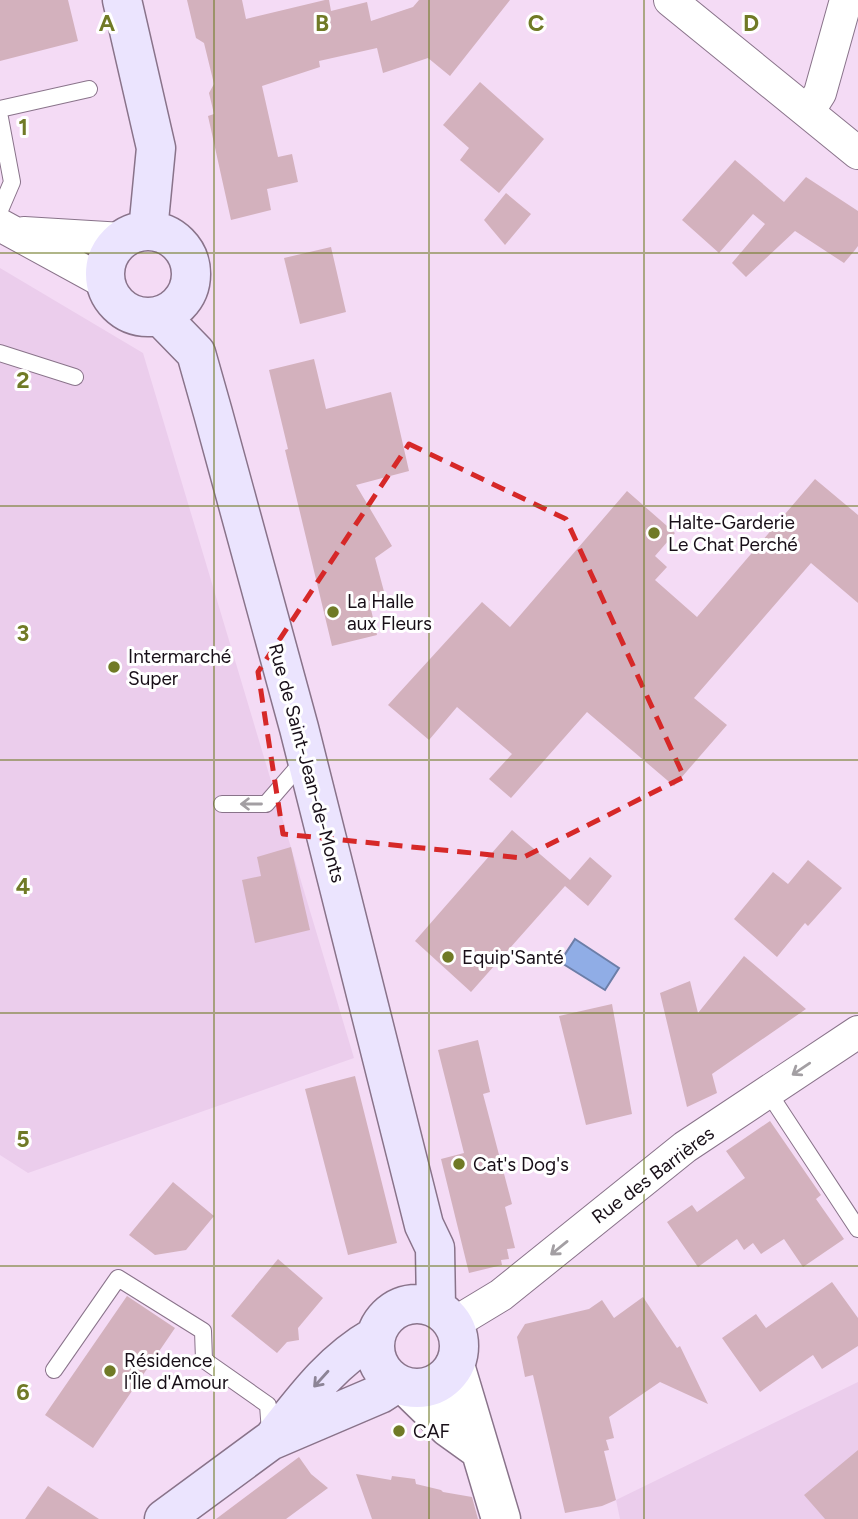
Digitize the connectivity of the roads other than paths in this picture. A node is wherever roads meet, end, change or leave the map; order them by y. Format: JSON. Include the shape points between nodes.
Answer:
{"nodes":[{"id":1,"x":122,"y":0,"type":"edge"},
{"id":2,"x":670,"y":0,"type":"edge"},
{"id":3,"x":846,"y":0,"type":"edge"},
{"id":4,"x":89,"y":89,"type":"dead end"},
{"id":5,"x":0,"y":109,"type":"edge"},
{"id":6,"x":808,"y":112,"type":"junction"},
{"id":7,"x":0,"y":118,"type":"edge"},
{"id":8,"x":858,"y":153,"type":"edge"},
{"id":9,"x":4,"y":222,"type":"edge"},
{"id":10,"x":136,"y":235,"type":"junction"},
{"id":11,"x":106,"y":283,"type":"junction"},
{"id":12,"x":160,"y":316,"type":"junction"},
{"id":13,"x":0,"y":353,"type":"edge"},
{"id":14,"x":75,"y":377,"type":"dead end"},
{"id":15,"x":306,"y":757,"type":"junction"},
{"id":16,"x":222,"y":804,"type":"dead end"},
{"id":17,"x":858,"y":1032,"type":"edge"},
{"id":18,"x":768,"y":1092,"type":"junction"},
{"id":19,"x":424,"y":1225,"type":"junction"},
{"id":20,"x":858,"y":1229,"type":"edge"},
{"id":21,"x":445,"y":1315,"type":"junction"},
{"id":22,"x":383,"y":1325,"type":"junction"},
{"id":23,"x":455,"y":1365,"type":"junction"},
{"id":24,"x":54,"y":1370,"type":"dead end"},
{"id":25,"x":402,"y":1386,"type":"junction"},
{"id":26,"x":271,"y":1441,"type":"junction"},
{"id":27,"x":480,"y":1450,"type":"junction"},
{"id":28,"x":164,"y":1519,"type":"edge"},
{"id":29,"x":501,"y":1519,"type":"edge"}],
"edges":[{"from":1,"to":10,"type":"main road","via":[[156,148]]},
{"from":2,"to":6,"type":"street"},
{"from":3,"to":6,"type":"street","via":[[820,93]]},
{"from":4,"to":5,"type":"lane"},
{"from":6,"to":8,"type":"street"},
{"from":7,"to":9,"type":"lane","via":[[12,182]]},
{"from":9,"to":10,"type":"street"},
{"from":9,"to":11,"type":"street"},
{"from":10,"to":11,"type":"main road","via":[[114,247]]},
{"from":10,"to":12,"type":"main road","via":[[162,233],[174,239],[189,261],[189,288],[183,300]]},
{"from":11,"to":12,"type":"main road","via":[[120,307],[132,314]]},
{"from":12,"to":15,"type":"main road","name":"Rue de Saint-Jean-de-Monts","via":[[196,353]]},
{"from":13,"to":14,"type":"lane"},
{"from":15,"to":16,"type":"lane","one_way":true,"via":[[266,804]]},
{"from":15,"to":19,"type":"main road","name":"Rue de Saint-Jean-de-Monts"},
{"from":17,"to":18,"type":"street","name":"Rue des Barrières","one_way":true},
{"from":18,"to":20,"type":"lane"},
{"from":18,"to":21,"type":"street","name":"Rue des Barrières","one_way":true,"via":[[685,1147],[501,1295]]},
{"from":19,"to":21,"type":"main road","name":"Rue de Saint-Jean-de-Monts","via":[[435,1248]]},
{"from":19,"to":22,"type":"main road","name":"Rue de Saint-Jean-de-Monts","via":[[413,1266]]},
{"from":21,"to":22,"type":"main road","via":[[409,1302]]},
{"from":21,"to":23,"type":"main road","via":[[458,1336]]},
{"from":22,"to":25,"type":"main road","via":[[376,1357],[383,1371]]},
{"from":22,"to":26,"type":"main road","one_way":true,"via":[[323,1376]]},
{"from":23,"to":25,"type":"main road","via":[[443,1380],[427,1388]]},
{"from":23,"to":27,"type":"street"},
{"from":24,"to":26,"type":"lane","via":[[117,1278],[203,1331],[204,1360],[268,1405]]},
{"from":25,"to":26,"type":"main road"},
{"from":25,"to":27,"type":"street"},
{"from":26,"to":28,"type":"main road"},
{"from":27,"to":29,"type":"street"}]}
